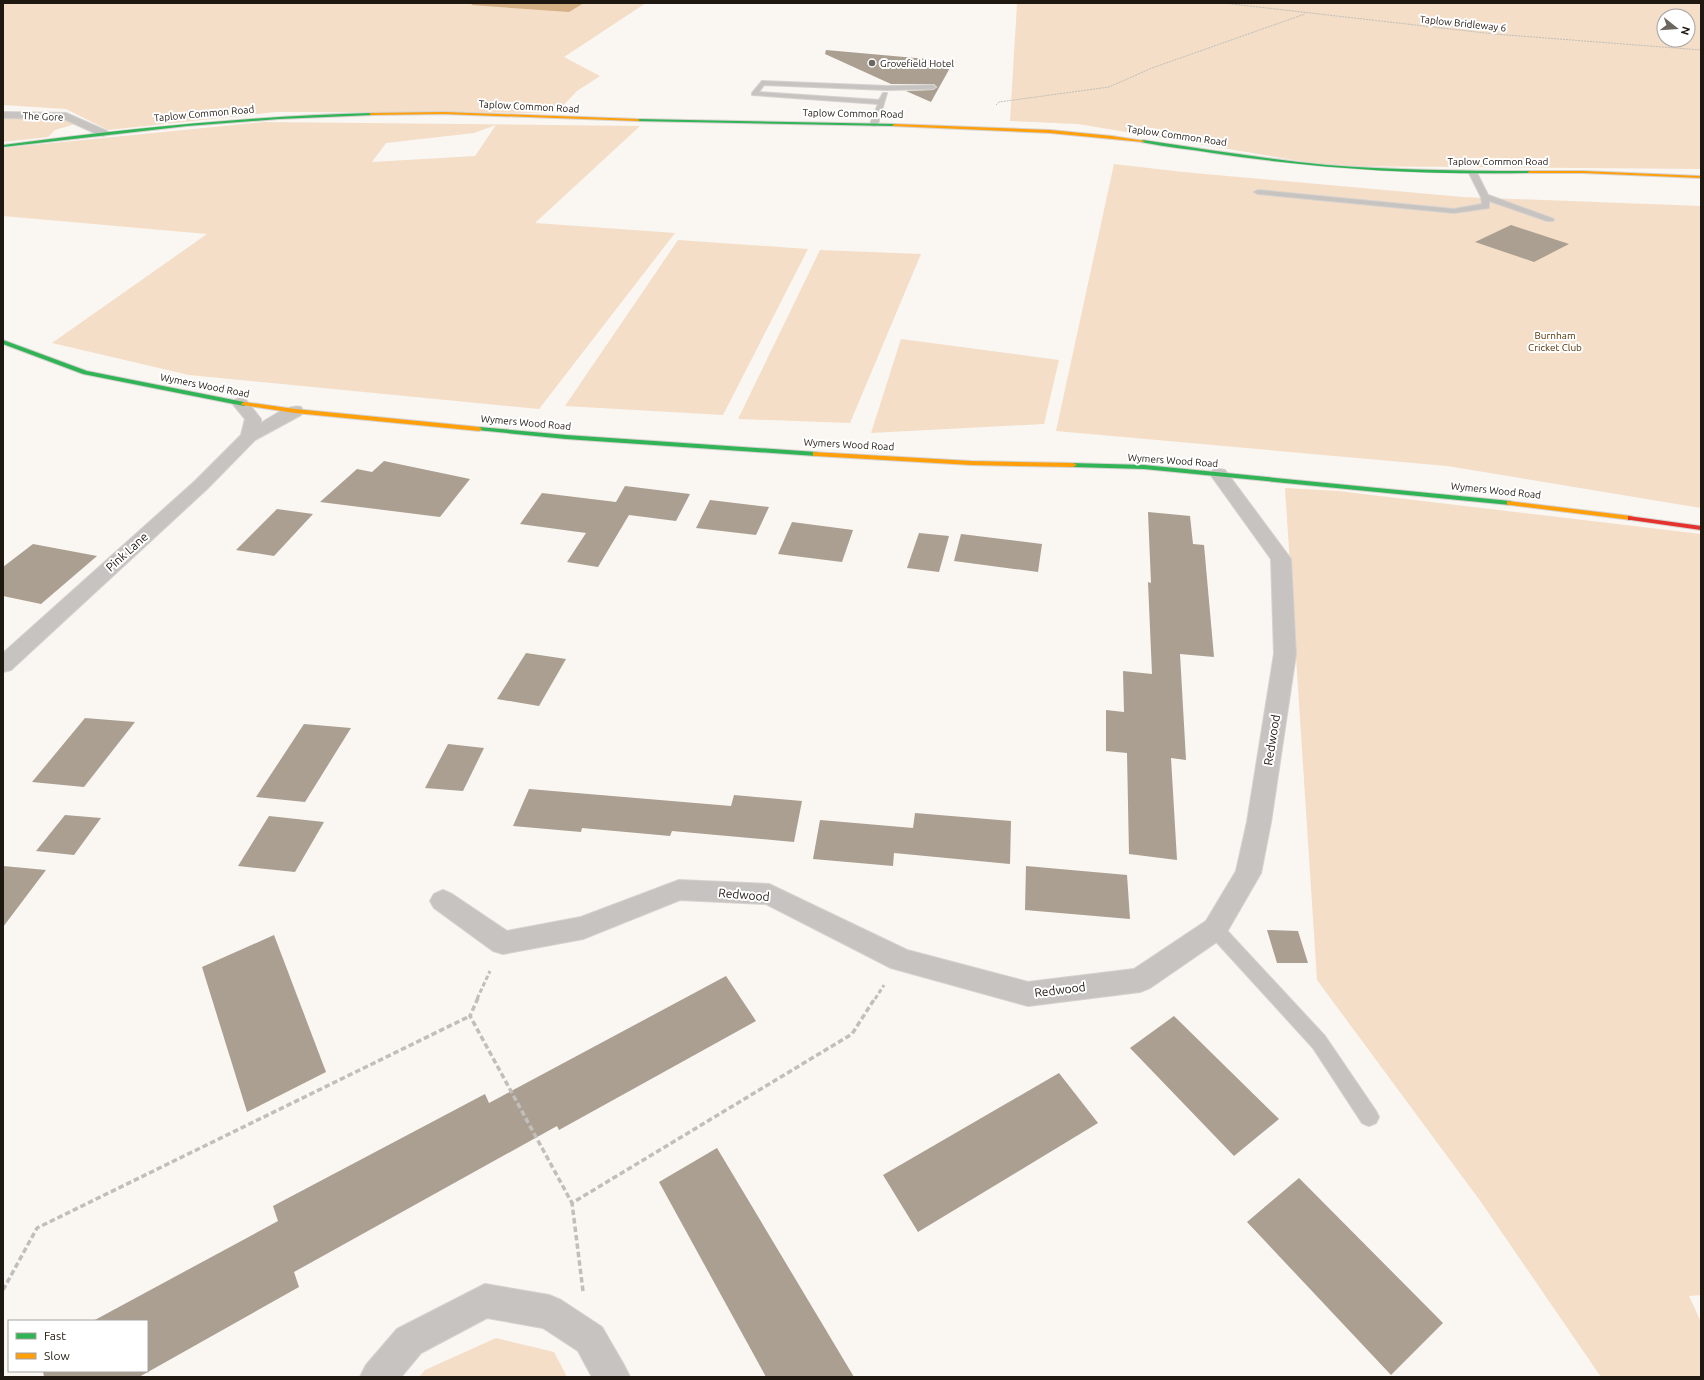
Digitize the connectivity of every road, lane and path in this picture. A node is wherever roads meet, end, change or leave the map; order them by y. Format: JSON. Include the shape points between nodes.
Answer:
{"nodes":[{"id":1,"x":1223,"y":3,"type":"edge"},
{"id":2,"x":1307,"y":13,"type":"junction"},
{"id":3,"x":1701,"y":50,"type":"edge"},
{"id":4,"x":933,"y":87,"type":"dead end"},
{"id":5,"x":887,"y":88,"type":"junction"},
{"id":6,"x":882,"y":102,"type":"junction"},
{"id":7,"x":3,"y":115,"type":"edge"},
{"id":8,"x":874,"y":124,"type":"junction"},
{"id":9,"x":975,"y":127,"type":"junction"},
{"id":10,"x":103,"y":133,"type":"junction"},
{"id":11,"x":3,"y":146,"type":"edge"},
{"id":12,"x":1473,"y":173,"type":"junction"},
{"id":13,"x":1701,"y":177,"type":"edge"},
{"id":14,"x":1258,"y":192,"type":"dead end"},
{"id":15,"x":1485,"y":197,"type":"junction"},
{"id":16,"x":1550,"y":220,"type":"dead end"},
{"id":17,"x":3,"y":342,"type":"edge"},
{"id":18,"x":240,"y":403,"type":"junction"},
{"id":19,"x":295,"y":411,"type":"junction"},
{"id":20,"x":249,"y":436,"type":"junction"},
{"id":21,"x":1219,"y":474,"type":"junction"},
{"id":22,"x":1701,"y":528,"type":"edge"},
{"id":23,"x":3,"y":665,"type":"edge"},
{"id":24,"x":443,"y":901,"type":"dead end"},
{"id":25,"x":1216,"y":929,"type":"junction"},
{"id":26,"x":503,"y":943,"type":"junction"},
{"id":27,"x":901,"y":960,"type":"junction"},
{"id":28,"x":470,"y":1016,"type":"junction"},
{"id":29,"x":1369,"y":1117,"type":"dead end"},
{"id":30,"x":572,"y":1203,"type":"junction"},
{"id":31,"x":3,"y":1290,"type":"edge"},
{"id":32,"x":590,"y":1339,"type":"junction"},
{"id":33,"x":378,"y":1377,"type":"edge"},
{"id":34,"x":612,"y":1377,"type":"edge"}],
"edges":[{"from":1,"to":2,"type":"path","name":"Taplow Bridleway 6"},
{"from":2,"to":3,"type":"path","name":"Taplow Bridleway 6","via":[[1494,34]]},
{"from":2,"to":9,"type":"path","via":[[1152,68],[1109,87],[999,102]]},
{"from":4,"to":5,"type":"lane"},
{"from":5,"to":6,"type":"lane"},
{"from":5,"to":6,"type":"lane","via":[[762,83],[754,94]]},
{"from":6,"to":8,"type":"lane"},
{"from":7,"to":10,"type":"street","name":"The Gore","via":[[66,116]]},
{"from":8,"to":9,"type":"street","name":"Taplow Common Road"},
{"from":8,"to":10,"type":"street","name":"Taplow Common Road","via":[[579,120],[444,113],[321,115]]},
{"from":9,"to":12,"type":"street","name":"Taplow Common Road","via":[[1113,138],[1350,168]]},
{"from":10,"to":11,"type":"street","name":"Taplow Common Road"},
{"from":12,"to":13,"type":"street","name":"Taplow Common Road","via":[[1582,172]]},
{"from":12,"to":15,"type":"lane"},
{"from":14,"to":15,"type":"lane","via":[[1454,211],[1486,206]]},
{"from":15,"to":16,"type":"lane"},
{"from":17,"to":18,"type":"street","name":"Wymers Wood Road","via":[[84,373]]},
{"from":18,"to":19,"type":"street","name":"Wymers Wood Road"},
{"from":18,"to":20,"type":"street","via":[[253,418]]},
{"from":19,"to":20,"type":"street","name":"Pink Lane"},
{"from":19,"to":21,"type":"street","name":"Wymers Wood Road","via":[[574,438],[971,463],[1144,468]]},
{"from":20,"to":23,"type":"street","name":"Pink Lane","via":[[201,485]]},
{"from":21,"to":22,"type":"street","name":"Wymers Wood Road","via":[[1571,509]]},
{"from":21,"to":25,"type":"street","name":"Redwood","via":[[1281,559],[1285,654],[1259,822],[1248,872]]},
{"from":24,"to":26,"type":"street"},
{"from":25,"to":27,"type":"street","name":"Redwood","via":[[1140,980],[1028,994]]},
{"from":25,"to":29,"type":"lane","via":[[1319,1042]]},
{"from":26,"to":27,"type":"street","name":"Redwood","via":[[583,928],[679,890],[769,894]]},
{"from":26,"to":28,"type":"path"},
{"from":27,"to":30,"type":"path","via":[[852,1034]]},
{"from":28,"to":30,"type":"path"},
{"from":28,"to":31,"type":"path","via":[[37,1228]]},
{"from":30,"to":32,"type":"path"},
{"from":32,"to":33,"type":"street","via":[[549,1312],[485,1301],[409,1341]]},
{"from":32,"to":34,"type":"street"}]}
